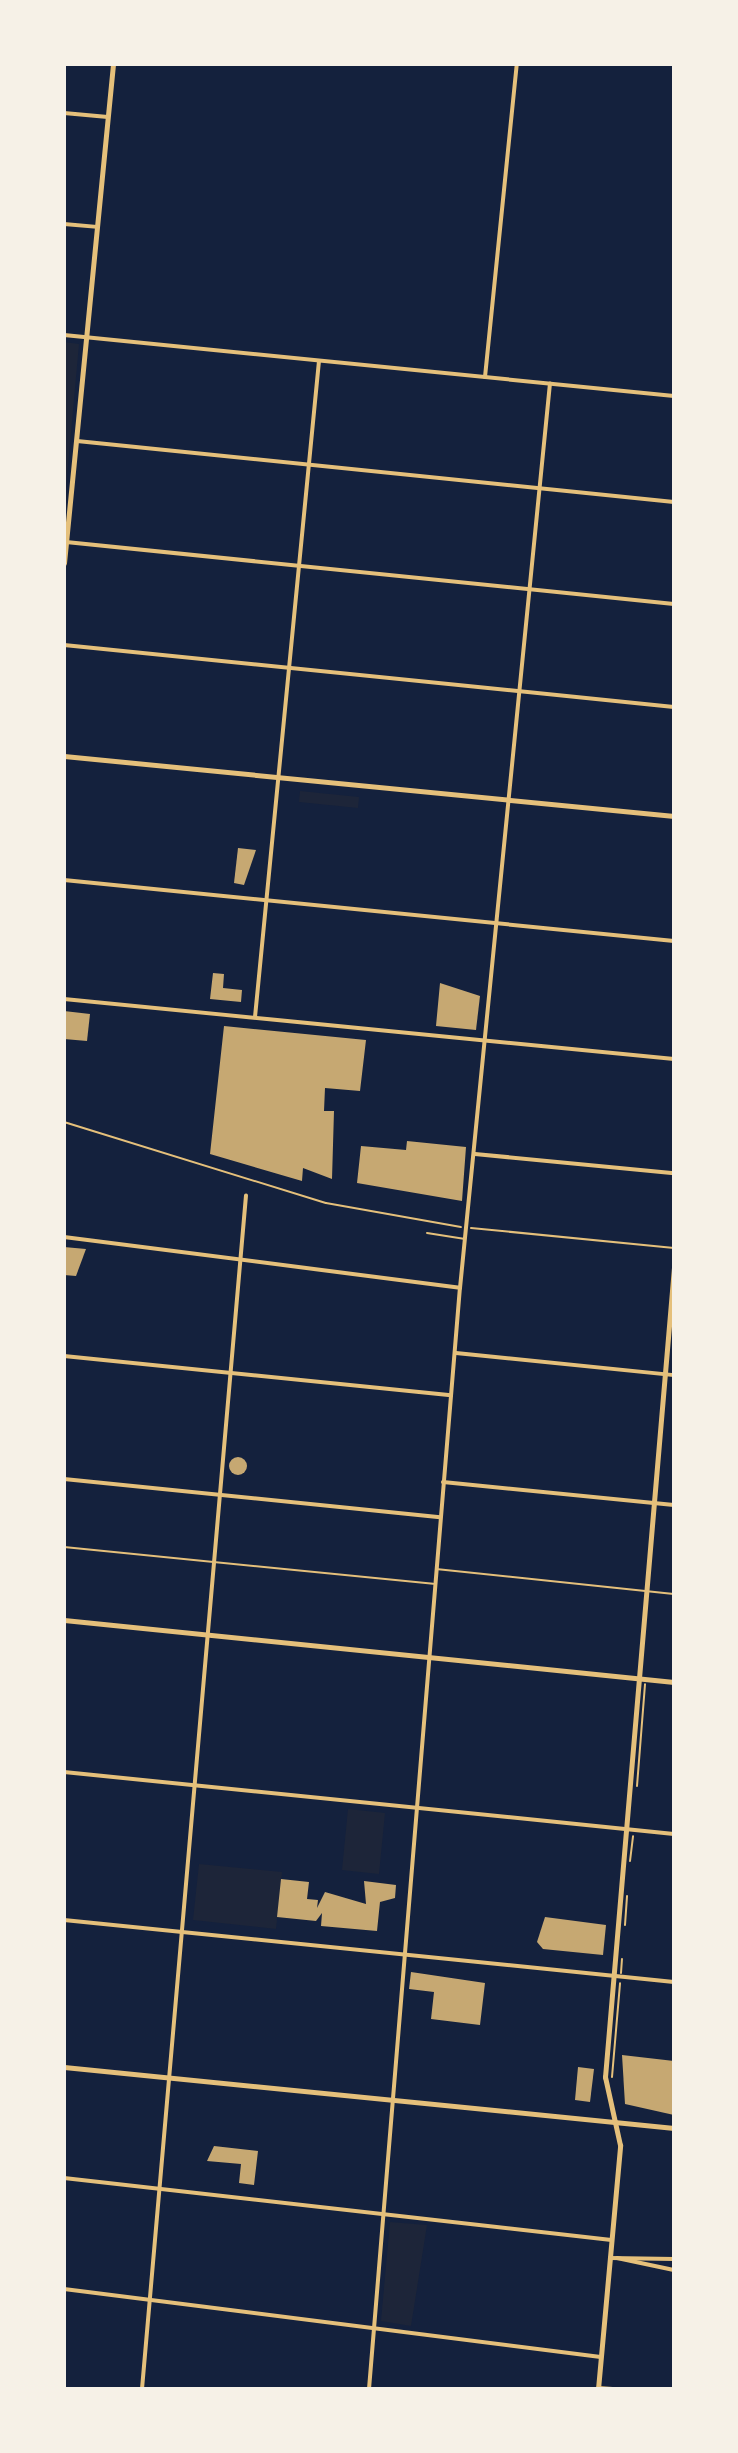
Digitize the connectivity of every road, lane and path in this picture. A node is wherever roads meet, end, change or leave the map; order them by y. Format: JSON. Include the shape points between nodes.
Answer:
{"nodes":[{"id":1,"x":113,"y":64,"type":"edge"},
{"id":2,"x":517,"y":64,"type":"edge"},
{"id":3,"x":64,"y":113,"type":"edge"},
{"id":4,"x":108,"y":117,"type":"junction"},
{"id":5,"x":64,"y":224,"type":"edge"},
{"id":6,"x":97,"y":227,"type":"junction"},
{"id":7,"x":64,"y":335,"type":"edge"},
{"id":8,"x":86,"y":338,"type":"junction"},
{"id":9,"x":319,"y":361,"type":"junction"},
{"id":10,"x":485,"y":377,"type":"junction"},
{"id":11,"x":550,"y":383,"type":"junction"},
{"id":12,"x":674,"y":396,"type":"edge"},
{"id":13,"x":77,"y":441,"type":"junction"},
{"id":14,"x":309,"y":465,"type":"junction"},
{"id":15,"x":541,"y":488,"type":"junction"},
{"id":16,"x":674,"y":502,"type":"edge"},
{"id":17,"x":66,"y":542,"type":"junction"},
{"id":18,"x":64,"y":563,"type":"edge"},
{"id":19,"x":299,"y":566,"type":"junction"},
{"id":20,"x":530,"y":589,"type":"junction"},
{"id":21,"x":674,"y":604,"type":"edge"},
{"id":22,"x":64,"y":645,"type":"edge"},
{"id":23,"x":289,"y":668,"type":"junction"},
{"id":24,"x":521,"y":690,"type":"junction"},
{"id":25,"x":674,"y":707,"type":"edge"},
{"id":26,"x":64,"y":756,"type":"edge"},
{"id":27,"x":278,"y":777,"type":"junction"},
{"id":28,"x":510,"y":800,"type":"junction"},
{"id":29,"x":674,"y":816,"type":"edge"},
{"id":30,"x":64,"y":880,"type":"edge"},
{"id":31,"x":266,"y":901,"type":"junction"},
{"id":32,"x":497,"y":923,"type":"junction"},
{"id":33,"x":674,"y":941,"type":"edge"},
{"id":34,"x":64,"y":999,"type":"edge"},
{"id":35,"x":255,"y":1017,"type":"junction"},
{"id":36,"x":485,"y":1040,"type":"junction"},
{"id":37,"x":674,"y":1059,"type":"edge"},
{"id":38,"x":64,"y":1122,"type":"edge"},
{"id":39,"x":475,"y":1154,"type":"junction"},
{"id":40,"x":674,"y":1173,"type":"edge"},
{"id":41,"x":246,"y":1196,"type":"dead end"},
{"id":42,"x":462,"y":1227,"type":"dead end"},
{"id":43,"x":472,"y":1228,"type":"dead end"},
{"id":44,"x":427,"y":1233,"type":"dead end"},
{"id":45,"x":64,"y":1237,"type":"edge"},
{"id":46,"x":465,"y":1239,"type":"junction"},
{"id":47,"x":674,"y":1248,"type":"edge"},
{"id":48,"x":242,"y":1255,"type":"junction"},
{"id":49,"x":674,"y":1268,"type":"edge"},
{"id":50,"x":460,"y":1288,"type":"junction"},
{"id":51,"x":456,"y":1353,"type":"junction"},
{"id":52,"x":64,"y":1356,"type":"edge"},
{"id":53,"x":231,"y":1372,"type":"junction"},
{"id":54,"x":670,"y":1375,"type":"edge"},
{"id":55,"x":451,"y":1395,"type":"junction"},
{"id":56,"x":64,"y":1479,"type":"edge"},
{"id":57,"x":443,"y":1482,"type":"junction"},
{"id":58,"x":220,"y":1494,"type":"junction"},
{"id":59,"x":655,"y":1503,"type":"junction"},
{"id":60,"x":674,"y":1505,"type":"edge"},
{"id":61,"x":440,"y":1517,"type":"junction"},
{"id":62,"x":64,"y":1547,"type":"edge"},
{"id":63,"x":214,"y":1562,"type":"junction"},
{"id":64,"x":436,"y":1569,"type":"junction"},
{"id":65,"x":434,"y":1584,"type":"junction"},
{"id":66,"x":648,"y":1591,"type":"junction"},
{"id":67,"x":674,"y":1594,"type":"edge"},
{"id":68,"x":64,"y":1620,"type":"edge"},
{"id":69,"x":209,"y":1635,"type":"junction"},
{"id":70,"x":428,"y":1657,"type":"junction"},
{"id":71,"x":640,"y":1679,"type":"junction"},
{"id":72,"x":674,"y":1682,"type":"edge"},
{"id":73,"x":64,"y":1772,"type":"edge"},
{"id":74,"x":197,"y":1786,"type":"junction"},
{"id":75,"x":415,"y":1808,"type":"junction"},
{"id":76,"x":630,"y":1830,"type":"junction"},
{"id":77,"x":674,"y":1834,"type":"edge"},
{"id":78,"x":630,"y":1866,"type":"dead end"},
{"id":79,"x":628,"y":1891,"type":"dead end"},
{"id":80,"x":64,"y":1920,"type":"edge"},
{"id":81,"x":184,"y":1932,"type":"junction"},
{"id":82,"x":624,"y":1932,"type":"dead end"},
{"id":83,"x":623,"y":1946,"type":"dead end"},
{"id":84,"x":402,"y":1954,"type":"junction"},
{"id":85,"x":618,"y":1976,"type":"junction"},
{"id":86,"x":674,"y":1982,"type":"edge"},
{"id":87,"x":64,"y":2067,"type":"edge"},
{"id":88,"x":171,"y":2078,"type":"junction"},
{"id":89,"x":611,"y":2088,"type":"dead end"},
{"id":90,"x":392,"y":2099,"type":"junction"},
{"id":91,"x":615,"y":2122,"type":"junction"},
{"id":92,"x":674,"y":2128,"type":"edge"},
{"id":93,"x":64,"y":2178,"type":"edge"},
{"id":94,"x":159,"y":2189,"type":"junction"},
{"id":95,"x":384,"y":2214,"type":"junction"},
{"id":96,"x":611,"y":2240,"type":"junction"},
{"id":97,"x":614,"y":2258,"type":"junction"},
{"id":98,"x":674,"y":2259,"type":"edge"},
{"id":99,"x":674,"y":2270,"type":"edge"},
{"id":100,"x":64,"y":2289,"type":"edge"},
{"id":101,"x":150,"y":2300,"type":"junction"},
{"id":102,"x":374,"y":2328,"type":"junction"},
{"id":103,"x":601,"y":2357,"type":"junction"},
{"id":104,"x":598,"y":2388,"type":"edge"},
{"id":105,"x":142,"y":2389,"type":"edge"},
{"id":106,"x":369,"y":2389,"type":"edge"},
{"id":107,"x":612,"y":2389,"type":"edge"}],
"edges":[{"from":1,"to":4,"type":"main road"},
{"from":2,"to":10,"type":"street"},
{"from":3,"to":4,"type":"street"},
{"from":4,"to":6,"type":"main road"},
{"from":5,"to":6,"type":"street"},
{"from":6,"to":8,"type":"main road"},
{"from":7,"to":8,"type":"street"},
{"from":8,"to":9,"type":"street"},
{"from":8,"to":13,"type":"main road"},
{"from":9,"to":10,"type":"street"},
{"from":9,"to":14,"type":"street"},
{"from":10,"to":11,"type":"street"},
{"from":11,"to":12,"type":"street"},
{"from":11,"to":15,"type":"street"},
{"from":13,"to":14,"type":"street"},
{"from":13,"to":17,"type":"main road"},
{"from":14,"to":15,"type":"street"},
{"from":14,"to":19,"type":"street"},
{"from":15,"to":16,"type":"street"},
{"from":15,"to":20,"type":"street"},
{"from":17,"to":18,"type":"main road"},
{"from":17,"to":19,"type":"street"},
{"from":19,"to":20,"type":"street"},
{"from":19,"to":23,"type":"street"},
{"from":20,"to":21,"type":"street"},
{"from":20,"to":24,"type":"street"},
{"from":22,"to":23,"type":"street"},
{"from":23,"to":24,"type":"street"},
{"from":23,"to":27,"type":"street"},
{"from":24,"to":25,"type":"street"},
{"from":24,"to":28,"type":"street"},
{"from":26,"to":27,"type":"main road"},
{"from":27,"to":28,"type":"main road"},
{"from":27,"to":31,"type":"street"},
{"from":28,"to":29,"type":"main road"},
{"from":28,"to":32,"type":"street"},
{"from":30,"to":31,"type":"street"},
{"from":31,"to":32,"type":"street"},
{"from":31,"to":35,"type":"street"},
{"from":32,"to":33,"type":"street"},
{"from":32,"to":36,"type":"street"},
{"from":34,"to":35,"type":"street"},
{"from":35,"to":36,"type":"street"},
{"from":36,"to":37,"type":"street"},
{"from":36,"to":39,"type":"street"},
{"from":38,"to":42,"type":"path","via":[[326,1203]]},
{"from":39,"to":40,"type":"street"},
{"from":39,"to":46,"type":"street"},
{"from":41,"to":48,"type":"street"},
{"from":43,"to":47,"type":"path"},
{"from":44,"to":46,"type":"lane"},
{"from":45,"to":48,"type":"street"},
{"from":46,"to":50,"type":"street"},
{"from":48,"to":50,"type":"street"},
{"from":48,"to":53,"type":"street"},
{"from":49,"to":54,"type":"main road"},
{"from":50,"to":51,"type":"street"},
{"from":51,"to":54,"type":"street"},
{"from":51,"to":55,"type":"street"},
{"from":52,"to":53,"type":"street"},
{"from":53,"to":55,"type":"street"},
{"from":53,"to":58,"type":"street"},
{"from":54,"to":59,"type":"main road"},
{"from":55,"to":57,"type":"street"},
{"from":56,"to":58,"type":"street"},
{"from":57,"to":59,"type":"street"},
{"from":57,"to":61,"type":"street"},
{"from":58,"to":61,"type":"street"},
{"from":58,"to":63,"type":"street"},
{"from":59,"to":60,"type":"street"},
{"from":59,"to":66,"type":"main road"},
{"from":61,"to":64,"type":"street"},
{"from":62,"to":63,"type":"lane"},
{"from":63,"to":65,"type":"lane"},
{"from":63,"to":69,"type":"street"},
{"from":64,"to":65,"type":"street"},
{"from":64,"to":66,"type":"lane"},
{"from":65,"to":70,"type":"street"},
{"from":66,"to":67,"type":"lane"},
{"from":66,"to":71,"type":"main road"},
{"from":68,"to":69,"type":"main road"},
{"from":69,"to":70,"type":"main road"},
{"from":69,"to":74,"type":"street"},
{"from":70,"to":71,"type":"main road"},
{"from":70,"to":75,"type":"street"},
{"from":71,"to":72,"type":"main road"},
{"from":71,"to":76,"type":"main road"},
{"from":73,"to":74,"type":"street"},
{"from":74,"to":75,"type":"street"},
{"from":74,"to":81,"type":"street"},
{"from":75,"to":76,"type":"street"},
{"from":75,"to":84,"type":"street"},
{"from":76,"to":77,"type":"street"},
{"from":76,"to":78,"type":"path"},
{"from":76,"to":85,"type":"main road"},
{"from":79,"to":82,"type":"path"},
{"from":80,"to":81,"type":"street"},
{"from":81,"to":84,"type":"street"},
{"from":81,"to":88,"type":"street"},
{"from":83,"to":85,"type":"path"},
{"from":84,"to":85,"type":"street"},
{"from":84,"to":90,"type":"street"},
{"from":85,"to":86,"type":"street"},
{"from":85,"to":89,"type":"path"},
{"from":85,"to":91,"type":"main road","via":[[605,2083]]},
{"from":87,"to":88,"type":"main road"},
{"from":88,"to":90,"type":"main road"},
{"from":88,"to":94,"type":"street"},
{"from":90,"to":91,"type":"main road"},
{"from":90,"to":95,"type":"street"},
{"from":91,"to":92,"type":"main road"},
{"from":91,"to":96,"type":"main road","via":[[620,2145]]},
{"from":93,"to":94,"type":"street"},
{"from":94,"to":95,"type":"street"},
{"from":94,"to":101,"type":"street"},
{"from":95,"to":96,"type":"street"},
{"from":95,"to":102,"type":"street"},
{"from":96,"to":97,"type":"main road"},
{"from":97,"to":98,"type":"street"},
{"from":97,"to":99,"type":"street"},
{"from":97,"to":103,"type":"main road"},
{"from":100,"to":101,"type":"street"},
{"from":101,"to":102,"type":"street"},
{"from":101,"to":105,"type":"street"},
{"from":102,"to":103,"type":"street"},
{"from":102,"to":106,"type":"street"},
{"from":103,"to":104,"type":"main road"},
{"from":104,"to":107,"type":"main road"}]}
